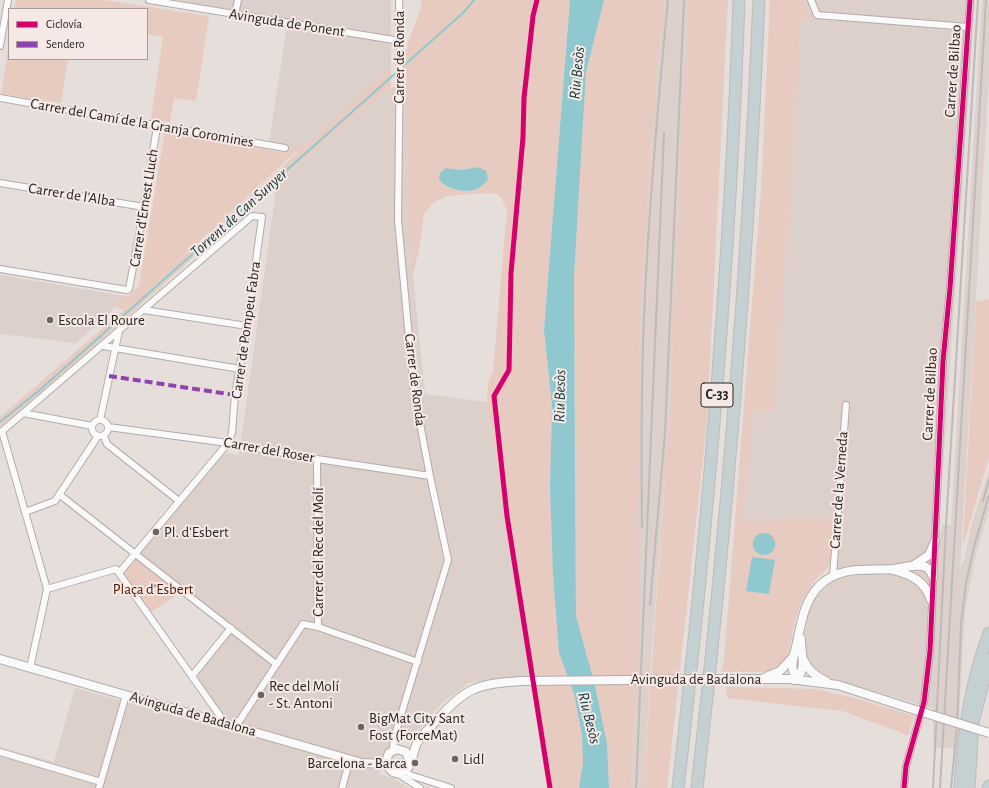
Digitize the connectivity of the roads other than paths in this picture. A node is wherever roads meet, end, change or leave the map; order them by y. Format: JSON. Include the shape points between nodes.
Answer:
{"nodes":[{"id":1,"x":8,"y":0,"type":"edge"},
{"id":2,"x":149,"y":0,"type":"edge"},
{"id":3,"x":238,"y":0,"type":"edge"},
{"id":4,"x":399,"y":0,"type":"edge"},
{"id":5,"x":739,"y":0,"type":"edge"},
{"id":6,"x":759,"y":0,"type":"edge"},
{"id":7,"x":811,"y":0,"type":"edge"},
{"id":8,"x":970,"y":0,"type":"edge"},
{"id":9,"x":158,"y":1,"type":"edge"},
{"id":10,"x":235,"y":15,"type":"junction"},
{"id":11,"x":968,"y":27,"type":"junction"},
{"id":12,"x":400,"y":41,"type":"junction"},
{"id":13,"x":0,"y":46,"type":"edge"},
{"id":14,"x":0,"y":98,"type":"edge"},
{"id":15,"x":157,"y":127,"type":"junction"},
{"id":16,"x":285,"y":148,"type":"dead end"},
{"id":17,"x":0,"y":183,"type":"edge"},
{"id":18,"x":144,"y":207,"type":"junction"},
{"id":19,"x":0,"y":269,"type":"edge"},
{"id":20,"x":144,"y":310,"type":"junction"},
{"id":21,"x":247,"y":326,"type":"junction"},
{"id":22,"x":119,"y":331,"type":"junction"},
{"id":23,"x":103,"y":346,"type":"junction"},
{"id":24,"x":115,"y":348,"type":"junction"},
{"id":25,"x":240,"y":368,"type":"junction"},
{"id":26,"x":846,"y":405,"type":"dead end"},
{"id":27,"x":23,"y":413,"type":"junction"},
{"id":28,"x":100,"y":420,"type":"junction"},
{"id":29,"x":92,"y":426,"type":"junction"},
{"id":30,"x":108,"y":427,"type":"junction"},
{"id":31,"x":1,"y":432,"type":"edge"},
{"id":32,"x":101,"y":436,"type":"junction"},
{"id":33,"x":228,"y":443,"type":"junction"},
{"id":34,"x":317,"y":459,"type":"junction"},
{"id":35,"x":430,"y":476,"type":"junction"},
{"id":36,"x":60,"y":495,"type":"junction"},
{"id":37,"x":179,"y":501,"type":"junction"},
{"id":38,"x":25,"y":512,"type":"junction"},
{"id":39,"x":935,"y":541,"type":"junction"},
{"id":40,"x":134,"y":553,"type":"junction"},
{"id":41,"x":912,"y":566,"type":"junction"},
{"id":42,"x":889,"y":569,"type":"junction"},
{"id":43,"x":118,"y":571,"type":"junction"},
{"id":44,"x":932,"y":572,"type":"junction"},
{"id":45,"x":833,"y":576,"type":"junction"},
{"id":46,"x":914,"y":577,"type":"junction"},
{"id":47,"x":48,"y":589,"type":"junction"},
{"id":48,"x":931,"y":600,"type":"junction"},
{"id":49,"x":801,"y":620,"type":"junction"},
{"id":50,"x":318,"y":627,"type":"junction"},
{"id":51,"x":230,"y":628,"type":"junction"},
{"id":52,"x":989,"y":633,"type":"edge"},
{"id":53,"x":793,"y":656,"type":"junction"},
{"id":54,"x":802,"y":657,"type":"junction"},
{"id":55,"x":0,"y":659,"type":"edge"},
{"id":56,"x":989,"y":660,"type":"edge"},
{"id":57,"x":418,"y":662,"type":"junction"},
{"id":58,"x":276,"y":664,"type":"junction"},
{"id":59,"x":30,"y":668,"type":"junction"},
{"id":60,"x":192,"y":676,"type":"junction"},
{"id":61,"x":989,"y":677,"type":"edge"},
{"id":62,"x":762,"y":678,"type":"junction"},
{"id":63,"x":797,"y":679,"type":"junction"},
{"id":64,"x":838,"y":685,"type":"junction"},
{"id":65,"x":126,"y":696,"type":"junction"},
{"id":66,"x":978,"y":698,"type":"junction"},
{"id":67,"x":225,"y":723,"type":"junction"},
{"id":68,"x":236,"y":726,"type":"junction"},
{"id":69,"x":989,"y":733,"type":"edge"},
{"id":70,"x":418,"y":741,"type":"junction"},
{"id":71,"x":393,"y":750,"type":"junction"},
{"id":72,"x":403,"y":750,"type":"junction"},
{"id":73,"x":0,"y":752,"type":"edge"},
{"id":74,"x":350,"y":759,"type":"junction"},
{"id":75,"x":410,"y":761,"type":"junction"},
{"id":76,"x":387,"y":764,"type":"junction"},
{"id":77,"x":397,"y":773,"type":"junction"},
{"id":78,"x":408,"y":773,"type":"junction"},
{"id":79,"x":100,"y":785,"type":"edge"},
{"id":80,"x":417,"y":787,"type":"edge"},
{"id":81,"x":342,"y":788,"type":"edge"},
{"id":82,"x":449,"y":788,"type":"edge"},
{"id":83,"x":678,"y":788,"type":"edge"},
{"id":84,"x":698,"y":788,"type":"edge"},
{"id":85,"x":904,"y":788,"type":"edge"},
{"id":86,"x":960,"y":788,"type":"edge"},
{"id":87,"x":969,"y":788,"type":"edge"}],
"edges":[{"from":1,"to":13,"type":"street"},
{"from":2,"to":9,"type":"street","name":"Avinguda de Ponent"},
{"from":3,"to":10,"type":"street"},
{"from":4,"to":12,"type":"street","name":"Carrer de Ronda"},
{"from":5,"to":83,"type":"highway","number":"C-33","via":[[729,216],[717,393],[698,606]]},
{"from":6,"to":84,"type":"highway","number":"C-33","via":[[735,404]]},
{"from":7,"to":11,"type":"street","via":[[817,15]]},
{"from":8,"to":11,"type":"street","name":"Carrer de Bilbao"},
{"from":9,"to":10,"type":"street","name":"Avinguda de Ponent"},
{"from":10,"to":12,"type":"street","name":"Avinguda de Ponent"},
{"from":11,"to":39,"type":"street","name":"Carrer de Bilbao","via":[[943,361]]},
{"from":12,"to":35,"type":"street","name":"Carrer de Ronda","via":[[398,220],[414,392]]},
{"from":14,"to":15,"type":"street","name":"Carrer del Camí de la Granja Coromines"},
{"from":15,"to":16,"type":"street","name":"Carrer del Camí de la Granja Coromines"},
{"from":15,"to":18,"type":"street","name":"Carrer d'Ernest Lluch"},
{"from":17,"to":18,"type":"street","name":"Carrer de l'Alba"},
{"from":18,"to":19,"type":"street","name":"Carrer d'Ernest Lluch","via":[[127,290]]},
{"from":20,"to":21,"type":"street"},
{"from":20,"to":21,"type":"street","name":"Carrer de Pompeu Fabra","via":[[252,216],[262,217]]},
{"from":20,"to":22,"type":"street"},
{"from":21,"to":25,"type":"street","name":"Carrer de Pompeu Fabra"},
{"from":22,"to":23,"type":"street"},
{"from":22,"to":24,"type":"street"},
{"from":23,"to":24,"type":"street"},
{"from":23,"to":27,"type":"street"},
{"from":24,"to":25,"type":"street"},
{"from":24,"to":28,"type":"street"},
{"from":25,"to":33,"type":"street","name":"Carrer de Pompeu Fabra","via":[[232,433]]},
{"from":26,"to":45,"type":"street","name":"Carrer de la Verneda"},
{"from":27,"to":29,"type":"street"},
{"from":27,"to":31,"type":"street"},
{"from":28,"to":29,"type":"street"},
{"from":28,"to":30,"type":"street","via":[[106,422]]},
{"from":29,"to":32,"type":"street","via":[[92,432]]},
{"from":30,"to":32,"type":"street","via":[[107,433]]},
{"from":30,"to":33,"type":"street","name":"Carrer del Roser"},
{"from":31,"to":38,"type":"street"},
{"from":32,"to":36,"type":"street"},
{"from":32,"to":37,"type":"street","via":[[107,444]]},
{"from":33,"to":34,"type":"street","name":"Carrer del Roser"},
{"from":33,"to":37,"type":"street"},
{"from":34,"to":35,"type":"street","name":"Carrer del Roser"},
{"from":34,"to":50,"type":"street","name":"Carrer del Rec del Molí"},
{"from":35,"to":57,"type":"street","name":"Carrer de Ronda","via":[[448,560]]},
{"from":36,"to":38,"type":"street","via":[[55,501]]},
{"from":36,"to":40,"type":"street"},
{"from":37,"to":40,"type":"street"},
{"from":38,"to":47,"type":"street"},
{"from":39,"to":41,"type":"street","via":[[929,554],[920,563]]},
{"from":39,"to":44,"type":"street","name":"Carrer de Bilbao"},
{"from":40,"to":43,"type":"street"},
{"from":40,"to":51,"type":"street"},
{"from":41,"to":42,"type":"street"},
{"from":41,"to":44,"type":"street","via":[[926,567]]},
{"from":42,"to":45,"type":"street","via":[[853,570]]},
{"from":42,"to":46,"type":"street"},
{"from":43,"to":47,"type":"street"},
{"from":43,"to":60,"type":"street"},
{"from":44,"to":46,"type":"street","via":[[925,577]]},
{"from":44,"to":48,"type":"street","name":"Carrer de Bilbao"},
{"from":45,"to":49,"type":"street","via":[[815,591]]},
{"from":46,"to":48,"type":"street","via":[[925,586]]},
{"from":47,"to":59,"type":"street"},
{"from":48,"to":85,"type":"street","name":"Carrer de Bilbao","via":[[930,651],[924,702],[906,766]]},
{"from":49,"to":53,"type":"street"},
{"from":49,"to":54,"type":"street"},
{"from":50,"to":57,"type":"street"},
{"from":50,"to":58,"type":"street","name":"Carrer del Rec del Molí","via":[[303,624]]},
{"from":51,"to":58,"type":"street"},
{"from":51,"to":60,"type":"street"},
{"from":52,"to":86,"type":"highway","via":[[972,687],[962,747]]},
{"from":53,"to":62,"type":"street","via":[[780,671]]},
{"from":53,"to":63,"type":"street","via":[[792,668]]},
{"from":54,"to":63,"type":"street","via":[[803,669]]},
{"from":54,"to":64,"type":"street","via":[[817,677]]},
{"from":55,"to":59,"type":"street","name":"Avinguda de Badalona"},
{"from":56,"to":66,"type":"highway"},
{"from":57,"to":71,"type":"street","name":"Carrer de Ronda","via":[[394,738]]},
{"from":58,"to":68,"type":"street","name":"Carrer del Rec del Molí"},
{"from":59,"to":65,"type":"street","name":"Avinguda de Badalona"},
{"from":60,"to":67,"type":"street"},
{"from":61,"to":66,"type":"highway"},
{"from":62,"to":63,"type":"street","name":"Avinguda de Badalona"},
{"from":62,"to":70,"type":"street","name":"Avinguda de Badalona","bridge":true,"via":[[520,681],[489,684],[465,693],[451,704]]},
{"from":63,"to":64,"type":"street","name":"Avinguda de Badalona"},
{"from":64,"to":69,"type":"street","name":"Avinguda de Badalona","bridge":true},
{"from":65,"to":67,"type":"street","name":"Avinguda de Badalona"},
{"from":65,"to":79,"type":"street"},
{"from":66,"to":87,"type":"highway","via":[[972,733]]},
{"from":67,"to":68,"type":"street","name":"Avinguda de Badalona"},
{"from":68,"to":74,"type":"street","name":"Avinguda de Badalona"},
{"from":70,"to":72,"type":"street","name":"Avinguda de Badalona"},
{"from":70,"to":75,"type":"street","name":"Avinguda de Badalona"},
{"from":71,"to":72,"type":"street"},
{"from":71,"to":76,"type":"street","via":[[387,757]]},
{"from":72,"to":75,"type":"street","via":[[410,757]]},
{"from":73,"to":79,"type":"street"},
{"from":74,"to":76,"type":"street","name":"Avinguda de Badalona","via":[[371,765]]},
{"from":74,"to":81,"type":"street"},
{"from":75,"to":78,"type":"street"},
{"from":76,"to":77,"type":"street"},
{"from":77,"to":78,"type":"street"},
{"from":77,"to":80,"type":"street"},
{"from":78,"to":80,"type":"street"},
{"from":78,"to":82,"type":"street"}]}
